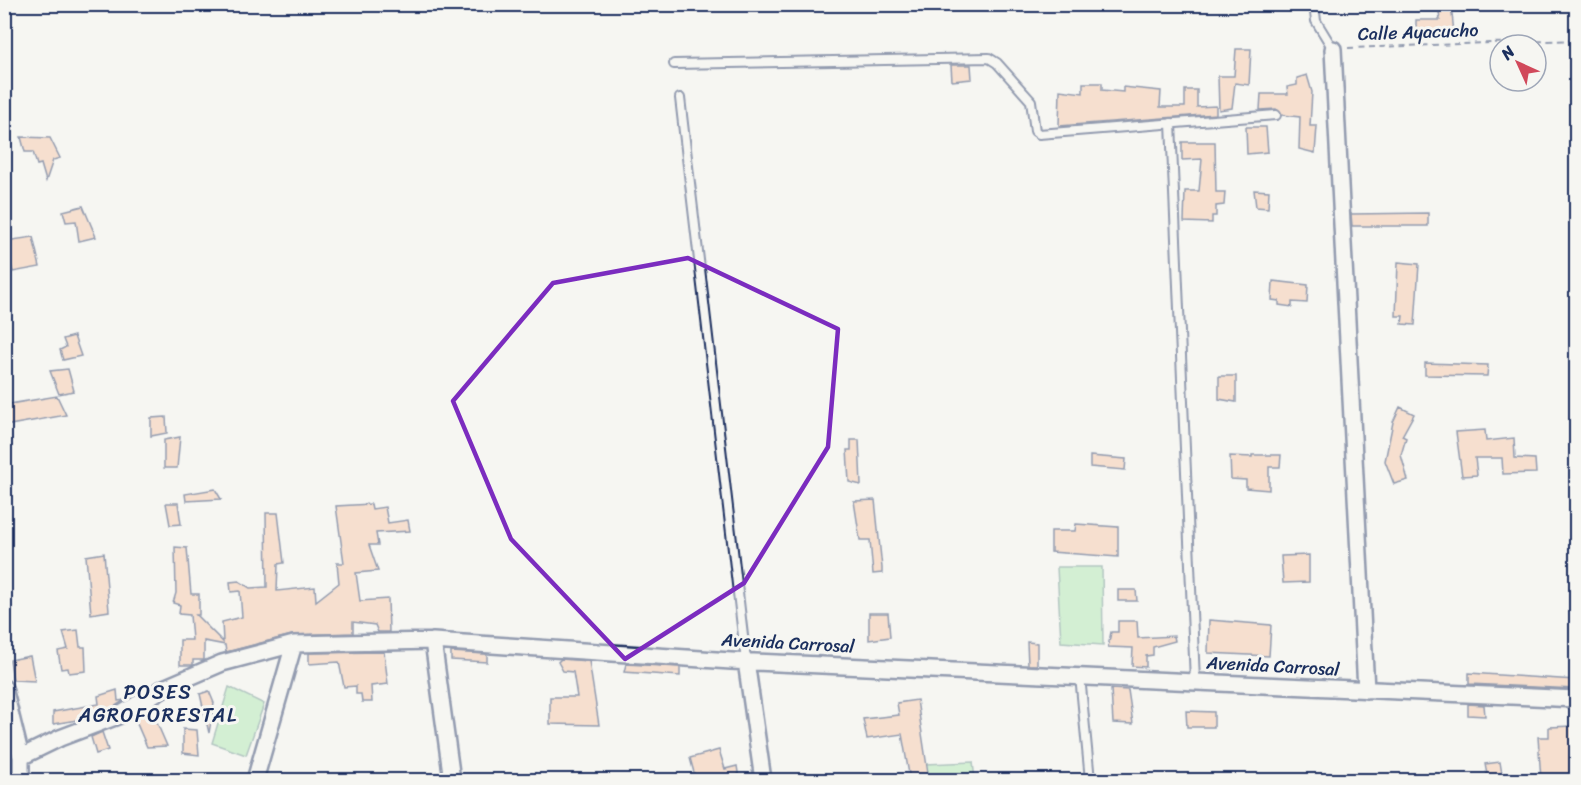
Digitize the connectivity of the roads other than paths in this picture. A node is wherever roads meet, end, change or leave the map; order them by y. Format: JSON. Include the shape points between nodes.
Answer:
{"nodes":[{"id":1,"x":1314,"y":4,"type":"edge"},
{"id":2,"x":1333,"y":49,"type":"joint"},
{"id":3,"x":674,"y":64,"type":"dead end"},
{"id":4,"x":680,"y":99,"type":"dead end"},
{"id":5,"x":1276,"y":115,"type":"dead end"},
{"id":6,"x":1171,"y":123,"type":"junction"},
{"id":7,"x":433,"y":641,"type":"junction"},
{"id":8,"x":294,"y":644,"type":"junction"},
{"id":9,"x":746,"y":661,"type":"junction"},
{"id":10,"x":1080,"y":675,"type":"junction"},
{"id":11,"x":1195,"y":681,"type":"junction"},
{"id":12,"x":4,"y":688,"type":"edge"},
{"id":13,"x":1366,"y":690,"type":"junction"},
{"id":14,"x":1576,"y":699,"type":"edge"},
{"id":15,"x":21,"y":758,"type":"junction"},
{"id":16,"x":21,"y":780,"type":"edge"},
{"id":17,"x":255,"y":780,"type":"edge"},
{"id":18,"x":452,"y":780,"type":"edge"},
{"id":19,"x":763,"y":780,"type":"edge"},
{"id":20,"x":1090,"y":780,"type":"edge"}],
"edges":[{"from":1,"to":2,"type":"lane","via":[[1316,21]]},
{"from":2,"to":13,"type":"street"},
{"from":3,"to":6,"type":"lane","via":[[989,58],[1031,101],[1035,131],[1040,134]]},
{"from":4,"to":9,"type":"lane"},
{"from":5,"to":6,"type":"lane"},
{"from":6,"to":11,"type":"lane"},
{"from":7,"to":8,"type":"street","name":"Avenida Carrosal"},
{"from":7,"to":9,"type":"street","name":"Avenida Carrosal"},
{"from":7,"to":18,"type":"street"},
{"from":8,"to":15,"type":"street","name":"Avenida Carrosal","via":[[222,663],[164,688],[118,716]]},
{"from":8,"to":17,"type":"street"},
{"from":9,"to":10,"type":"street","name":"Avenida Carrosal"},
{"from":9,"to":19,"type":"street"},
{"from":10,"to":11,"type":"street","name":"Avenida Carrosal"},
{"from":10,"to":20,"type":"lane"},
{"from":11,"to":13,"type":"street","name":"Avenida Carrosal"},
{"from":12,"to":15,"type":"street"},
{"from":13,"to":14,"type":"street","name":"Avenida Carrosal"},
{"from":15,"to":16,"type":"street"}]}
